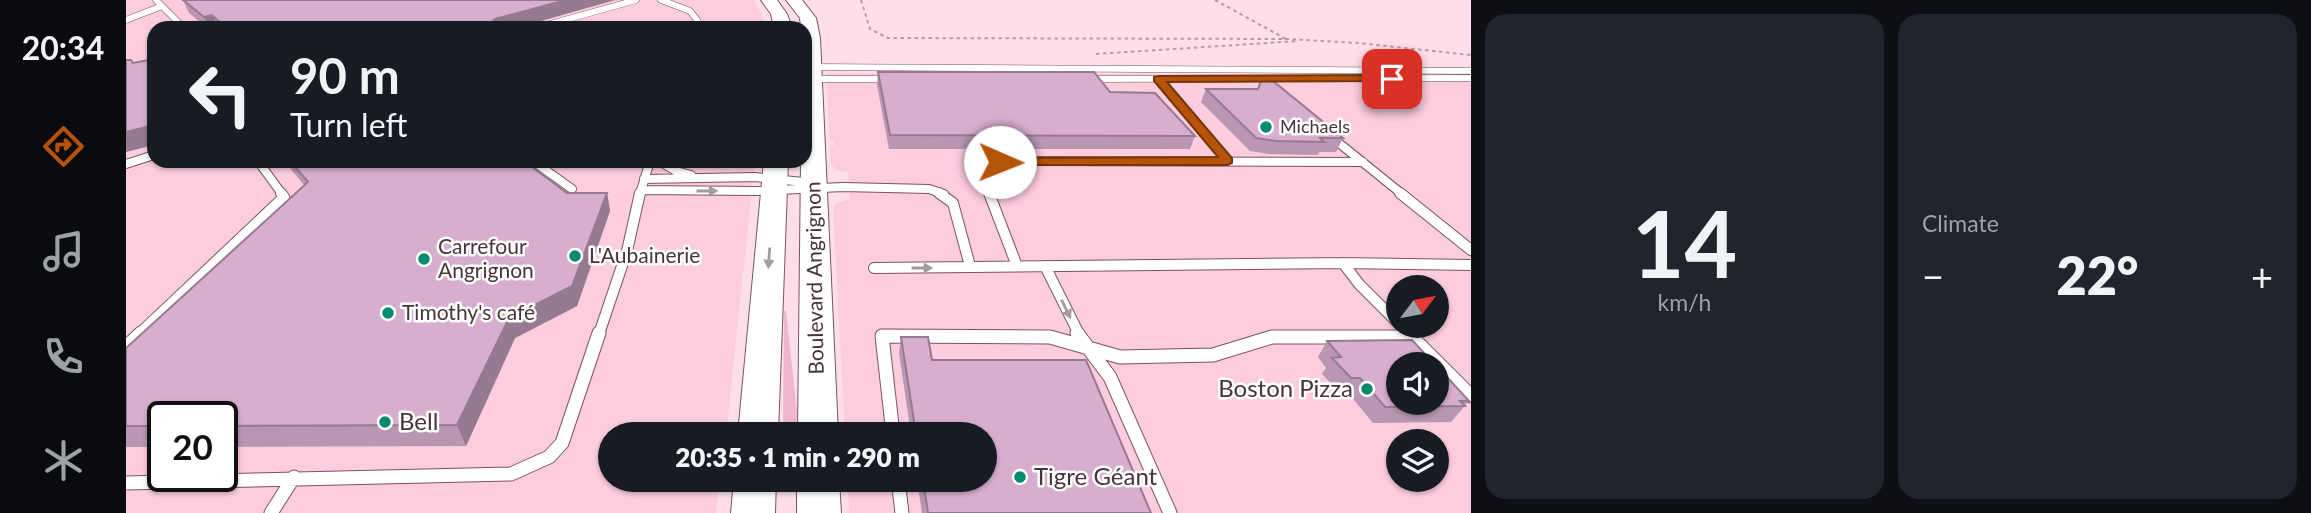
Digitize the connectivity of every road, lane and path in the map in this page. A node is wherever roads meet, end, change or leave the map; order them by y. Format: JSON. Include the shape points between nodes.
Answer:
{"nodes":[{"id":1,"x":156,"y":0,"type":"edge"},
{"id":2,"x":636,"y":0,"type":"edge"},
{"id":3,"x":661,"y":0,"type":"edge"},
{"id":4,"x":769,"y":0,"type":"edge"},
{"id":5,"x":794,"y":0,"type":"edge"},
{"id":6,"x":861,"y":0,"type":"edge"},
{"id":7,"x":1215,"y":0,"type":"edge"},
{"id":8,"x":163,"y":6,"type":"junction"},
{"id":9,"x":126,"y":13,"type":"edge"},
{"id":10,"x":145,"y":13,"type":"junction"},
{"id":11,"x":126,"y":20,"type":"edge"},
{"id":12,"x":177,"y":21,"type":"edge"},
{"id":13,"x":561,"y":21,"type":"edge"},
{"id":14,"x":697,"y":21,"type":"edge"},
{"id":15,"x":781,"y":21,"type":"edge"},
{"id":16,"x":808,"y":21,"type":"edge"},
{"id":17,"x":1288,"y":40,"type":"junction"},
{"id":18,"x":1298,"y":41,"type":"junction"},
{"id":19,"x":1093,"y":54,"type":"dead end"},
{"id":20,"x":1471,"y":55,"type":"edge"},
{"id":21,"x":1471,"y":71,"type":"edge"},
{"id":22,"x":812,"y":73,"type":"junction"},
{"id":23,"x":1471,"y":78,"type":"edge"},
{"id":24,"x":907,"y":79,"type":"edge"},
{"id":25,"x":1074,"y":79,"type":"edge"},
{"id":26,"x":1158,"y":79,"type":"junction"},
{"id":27,"x":1261,"y":79,"type":"junction"},
{"id":28,"x":1273,"y":89,"type":"edge"},
{"id":29,"x":1322,"y":130,"type":"edge"},
{"id":30,"x":147,"y":157,"type":"edge"},
{"id":31,"x":1228,"y":161,"type":"junction"},
{"id":32,"x":1363,"y":162,"type":"junction"},
{"id":33,"x":126,"y":164,"type":"edge"},
{"id":34,"x":263,"y":168,"type":"edge"},
{"id":35,"x":543,"y":168,"type":"edge"},
{"id":36,"x":648,"y":168,"type":"edge"},
{"id":37,"x":671,"y":168,"type":"edge"},
{"id":38,"x":697,"y":177,"type":"junction"},
{"id":39,"x":775,"y":177,"type":"edge"},
{"id":40,"x":643,"y":185,"type":"junction"},
{"id":41,"x":823,"y":186,"type":"junction"},
{"id":42,"x":572,"y":189,"type":"dead end"},
{"id":43,"x":1471,"y":250,"type":"edge"},
{"id":44,"x":1343,"y":263,"type":"junction"},
{"id":45,"x":1471,"y":265,"type":"edge"},
{"id":46,"x":970,"y":266,"type":"junction"},
{"id":47,"x":1017,"y":266,"type":"junction"},
{"id":48,"x":1045,"y":266,"type":"junction"},
{"id":49,"x":874,"y":268,"type":"dead end"},
{"id":50,"x":1386,"y":310,"type":"edge"},
{"id":51,"x":1386,"y":337,"type":"edge"},
{"id":52,"x":1414,"y":338,"type":"edge"},
{"id":53,"x":126,"y":347,"type":"edge"},
{"id":54,"x":1091,"y":350,"type":"junction"},
{"id":55,"x":1471,"y":396,"type":"edge"},
{"id":56,"x":759,"y":422,"type":"edge"},
{"id":57,"x":818,"y":422,"type":"edge"},
{"id":58,"x":892,"y":422,"type":"edge"},
{"id":59,"x":294,"y":477,"type":"junction"},
{"id":60,"x":126,"y":482,"type":"edge"},
{"id":61,"x":754,"y":492,"type":"edge"},
{"id":62,"x":818,"y":492,"type":"edge"},
{"id":63,"x":899,"y":492,"type":"edge"},
{"id":64,"x":271,"y":513,"type":"edge"},
{"id":65,"x":753,"y":513,"type":"edge"},
{"id":66,"x":819,"y":513,"type":"edge"},
{"id":67,"x":902,"y":513,"type":"edge"},
{"id":68,"x":1170,"y":513,"type":"edge"}],
"edges":[{"from":1,"to":8,"type":"lane"},
{"from":2,"to":13,"type":"lane"},
{"from":3,"to":14,"type":"lane","via":[[690,11]]},
{"from":4,"to":15,"type":"main road"},
{"from":5,"to":16,"type":"main road","name":"Boulevard Angrignon"},
{"from":6,"to":17,"type":"path","via":[[871,32],[895,39]]},
{"from":7,"to":17,"type":"path"},
{"from":8,"to":10,"type":"lane"},
{"from":8,"to":12,"type":"lane"},
{"from":9,"to":10,"type":"lane"},
{"from":10,"to":11,"type":"lane"},
{"from":17,"to":18,"type":"path"},
{"from":18,"to":19,"type":"path"},
{"from":18,"to":20,"type":"path"},
{"from":21,"to":22,"type":"lane"},
{"from":22,"to":24,"type":"lane"},
{"from":22,"to":41,"type":"main road","name":"Boulevard Angrignon"},
{"from":23,"to":27,"type":"lane"},
{"from":25,"to":26,"type":"lane"},
{"from":26,"to":27,"type":"lane"},
{"from":26,"to":31,"type":"lane"},
{"from":27,"to":28,"type":"lane"},
{"from":29,"to":32,"type":"lane"},
{"from":30,"to":33,"type":"lane"},
{"from":31,"to":32,"type":"lane"},
{"from":31,"to":47,"type":"lane","via":[[977,161]]},
{"from":32,"to":43,"type":"lane"},
{"from":34,"to":53,"type":"lane","via":[[284,197]]},
{"from":35,"to":42,"type":"lane"},
{"from":36,"to":40,"type":"lane"},
{"from":37,"to":38,"type":"lane"},
{"from":38,"to":39,"type":"lane"},
{"from":38,"to":40,"type":"lane"},
{"from":40,"to":39,"type":"lane","one_way":true},
{"from":39,"to":41,"type":"lane"},
{"from":39,"to":56,"type":"main road","name":"Boulevard Angrignon","one_way":true},
{"from":40,"to":59,"type":"lane","via":[[627,251],[581,390],[562,443],[549,457],[511,474]]},
{"from":41,"to":46,"type":"lane","via":[[918,188],[945,195],[953,204]]},
{"from":41,"to":57,"type":"main road","name":"Boulevard Angrignon"},
{"from":44,"to":45,"type":"lane"},
{"from":44,"to":48,"type":"lane"},
{"from":44,"to":50,"type":"lane"},
{"from":46,"to":47,"type":"lane"},
{"from":49,"to":46,"type":"lane","one_way":true},
{"from":47,"to":48,"type":"lane"},
{"from":48,"to":54,"type":"lane","one_way":true,"via":[[1077,332]]},
{"from":51,"to":54,"type":"lane","via":[[1263,338],[1213,355],[1120,357]]},
{"from":52,"to":55,"type":"lane"},
{"from":54,"to":58,"type":"lane","via":[[1050,337],[882,336]]},
{"from":54,"to":68,"type":"lane","via":[[1110,377]]},
{"from":59,"to":60,"type":"lane"},
{"from":59,"to":64,"type":"lane"},
{"from":61,"to":65,"type":"main road"},
{"from":62,"to":66,"type":"main road"},
{"from":63,"to":67,"type":"lane"}]}
